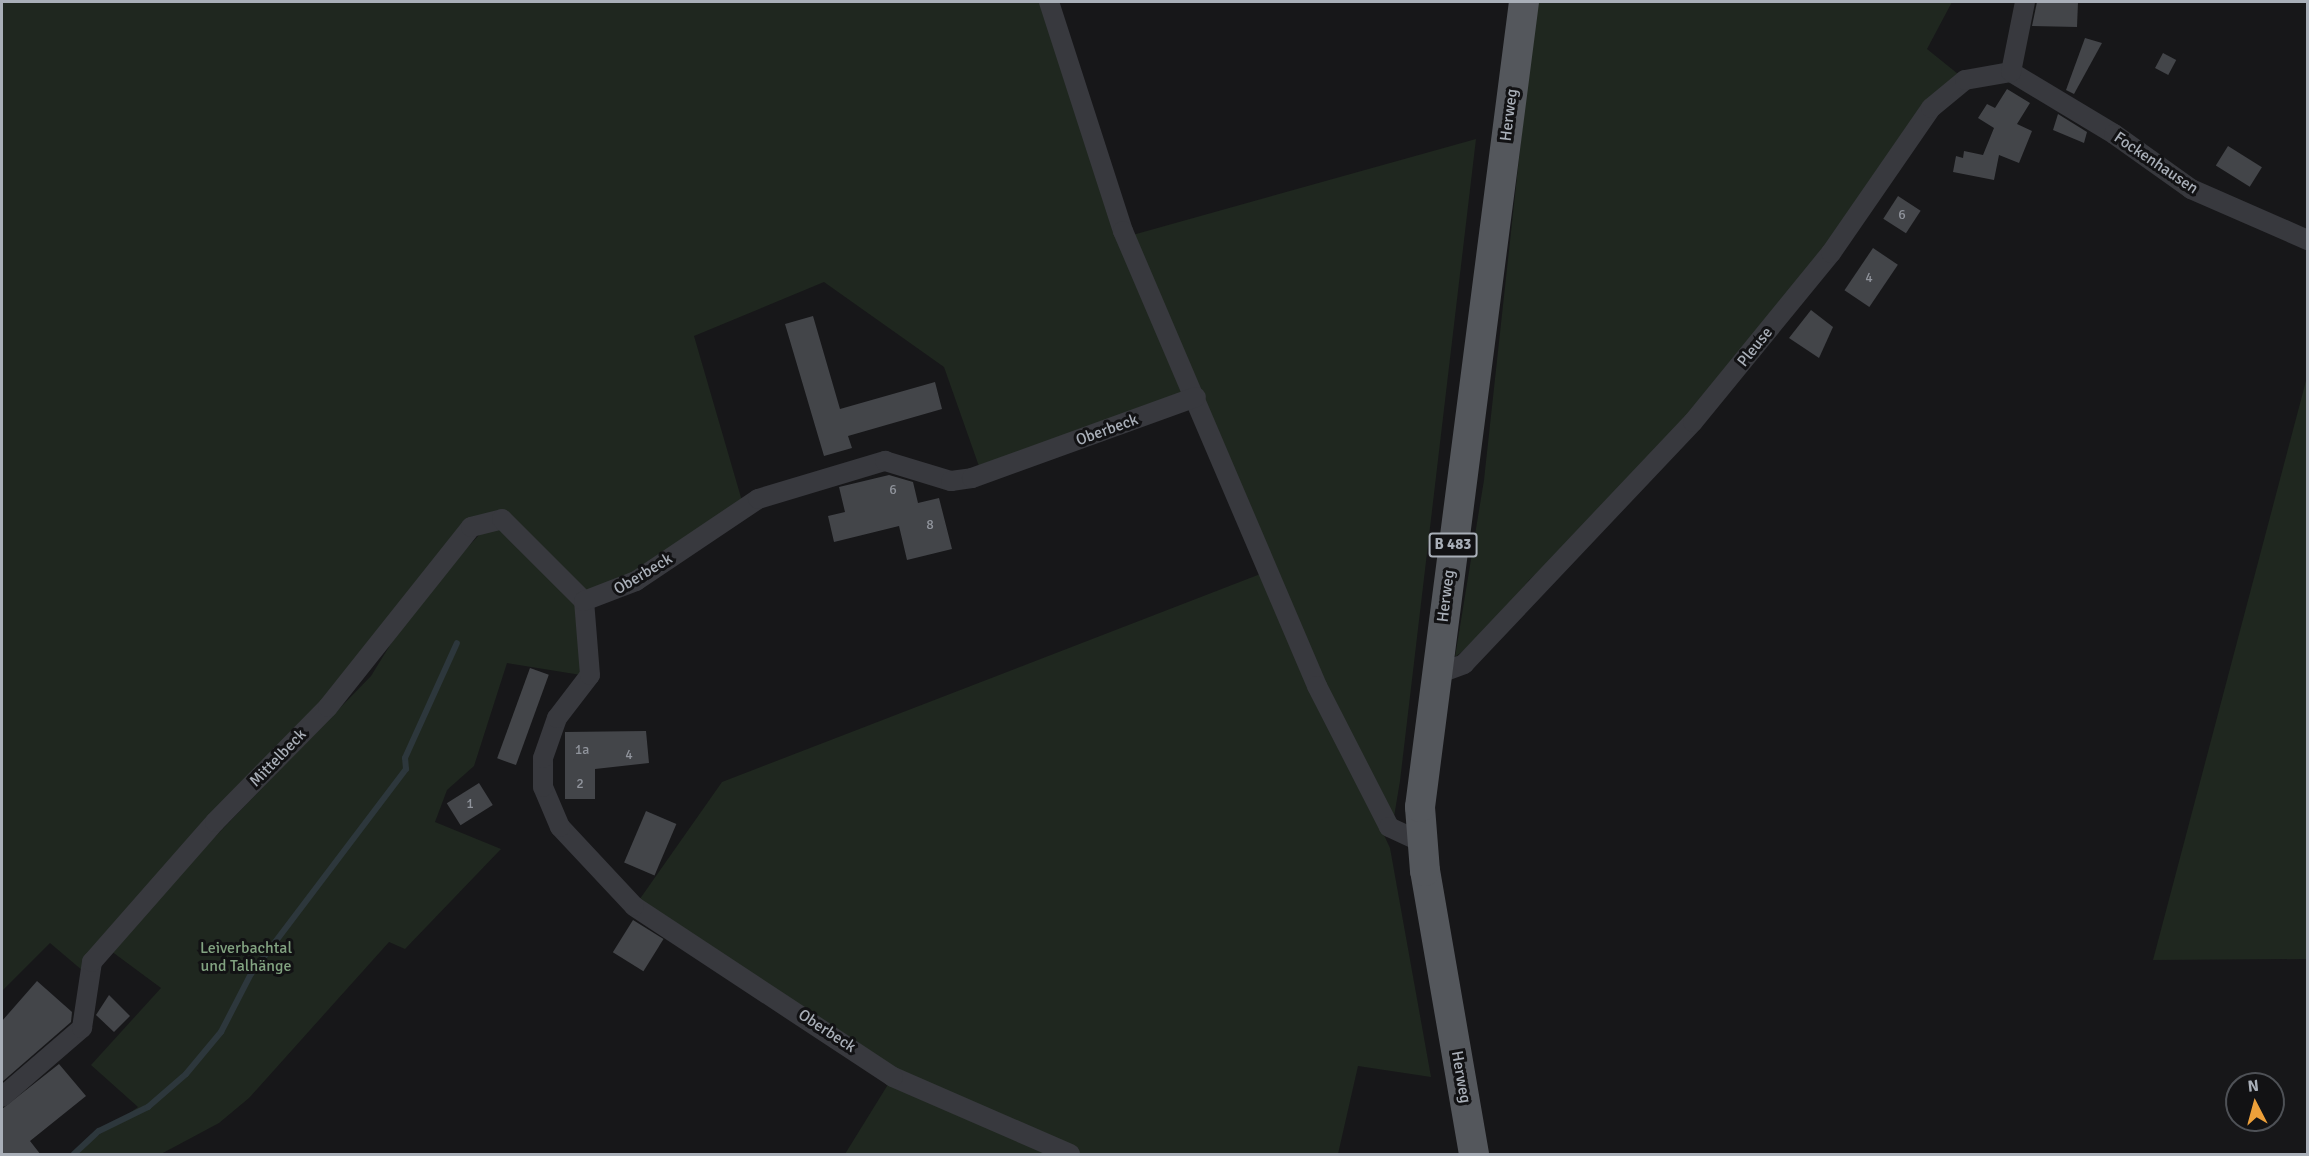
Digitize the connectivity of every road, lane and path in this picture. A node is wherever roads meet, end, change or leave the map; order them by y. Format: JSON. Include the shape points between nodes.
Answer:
{"nodes":[{"id":1,"x":1049,"y":2,"type":"edge"},
{"id":2,"x":1524,"y":2,"type":"edge"},
{"id":3,"x":2025,"y":2,"type":"edge"},
{"id":4,"x":2011,"y":72,"type":"junction"},
{"id":5,"x":2307,"y":240,"type":"edge"},
{"id":6,"x":1196,"y":397,"type":"junction"},
{"id":7,"x":584,"y":601,"type":"junction"},
{"id":8,"x":1437,"y":674,"type":"junction"},
{"id":9,"x":1421,"y":842,"type":"junction"},
{"id":10,"x":2,"y":1097,"type":"edge"},
{"id":11,"x":1070,"y":1155,"type":"edge"},
{"id":12,"x":1473,"y":1155,"type":"edge"}],
"edges":[{"from":1,"to":6,"type":"street","via":[[1120,223]]},
{"from":2,"to":8,"type":"main road","name":"Herweg","number":"B 483"},
{"from":3,"to":4,"type":"street"},
{"from":4,"to":5,"type":"street","name":"Fockenhausen","via":[[2114,134],[2191,189]]},
{"from":4,"to":8,"type":"street","name":"Pleuse","via":[[1965,80],[1931,108],[1831,253],[1643,480],[1538,581],[1464,664]]},
{"from":6,"to":7,"type":"street","name":"Oberbeck","via":[[972,478],[951,481],[885,461],[758,499],[636,581]]},
{"from":6,"to":9,"type":"street","via":[[1343,742],[1389,827]]},
{"from":7,"to":10,"type":"street","name":"Mittelbeck","via":[[502,519],[471,527],[328,707],[215,822],[92,962],[82,1028]]},
{"from":7,"to":11,"type":"street","name":"Oberbeck","via":[[590,675],[557,718],[543,758],[543,786],[560,827],[634,906],[893,1077]]},
{"from":8,"to":9,"type":"main road","name":"Herweg","number":"B 483"},
{"from":9,"to":12,"type":"main road","name":"Herweg","number":"B 483"}]}
